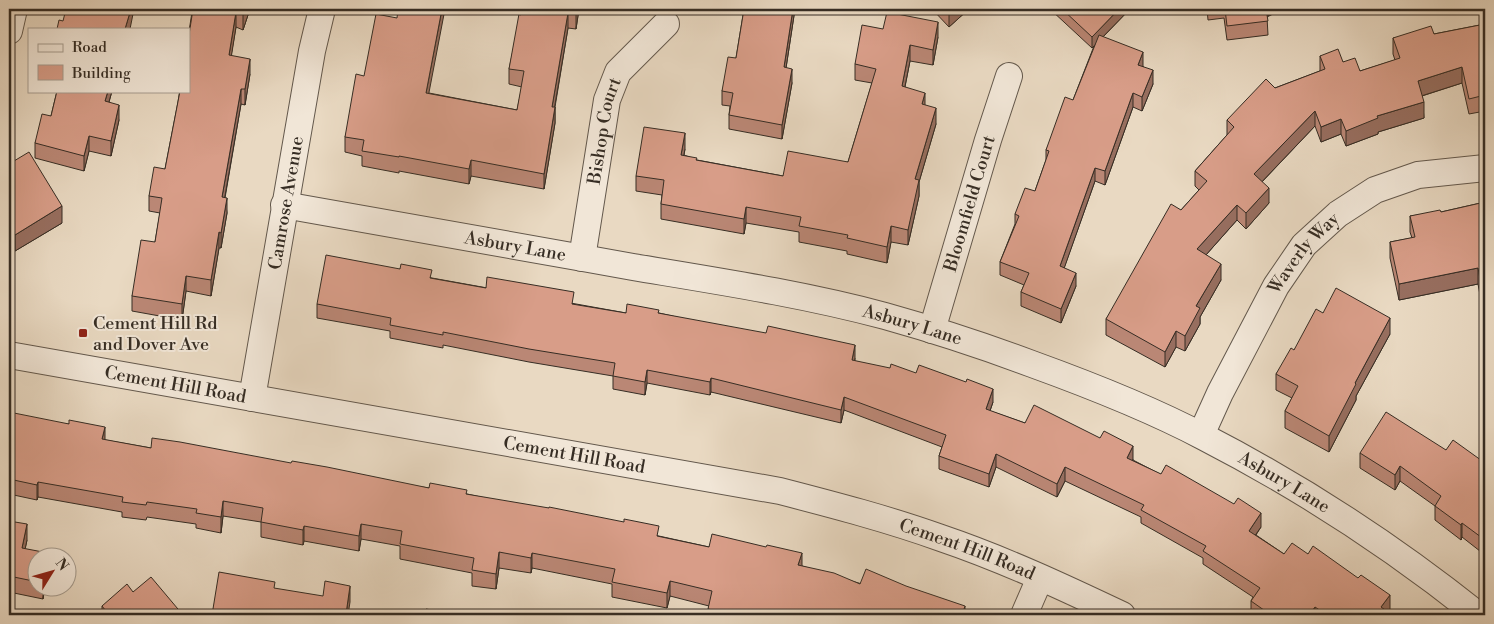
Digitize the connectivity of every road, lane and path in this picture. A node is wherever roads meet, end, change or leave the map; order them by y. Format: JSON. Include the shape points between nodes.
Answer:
{"nodes":[{"id":1,"x":14,"y":9,"type":"edge"},
{"id":2,"x":322,"y":9,"type":"edge"},
{"id":3,"x":666,"y":24,"type":"dead end"},
{"id":4,"x":9,"y":31,"type":"edge"},
{"id":5,"x":1009,"y":76,"type":"dead end"},
{"id":6,"x":1485,"y":168,"type":"edge"},
{"id":7,"x":284,"y":205,"type":"junction"},
{"id":8,"x":582,"y":258,"type":"junction"},
{"id":9,"x":932,"y":330,"type":"junction"},
{"id":10,"x":9,"y":355,"type":"edge"},
{"id":11,"x":252,"y":398,"type":"junction"},
{"id":12,"x":1200,"y":435,"type":"junction"},
{"id":13,"x":1040,"y":578,"type":"junction"},
{"id":14,"x":1024,"y":615,"type":"edge"},
{"id":15,"x":1122,"y":615,"type":"edge"},
{"id":16,"x":1478,"y":615,"type":"edge"}],
"edges":[{"from":1,"to":4,"type":"street"},
{"from":2,"to":7,"type":"street","name":"Camrose Avenue"},
{"from":3,"to":8,"type":"street","name":"Bishop Court","via":[[618,72],[607,100]]},
{"from":5,"to":9,"type":"street","name":"Bloomfield Court"},
{"from":6,"to":12,"type":"street","name":"Waverly Way","via":[[1418,174],[1375,190],[1338,214],[1311,238],[1276,286]]},
{"from":7,"to":8,"type":"street","name":"Asbury Lane"},
{"from":7,"to":11,"type":"street","name":"Camrose Avenue"},
{"from":8,"to":9,"type":"street","name":"Asbury Lane","via":[[814,300]]},
{"from":9,"to":12,"type":"street","name":"Asbury Lane","via":[[1083,382]]},
{"from":10,"to":11,"type":"street","name":"Cement Hill Road"},
{"from":11,"to":13,"type":"street","name":"Cement Hill Road","via":[[780,491],[861,512],[941,538]]},
{"from":12,"to":16,"type":"street","name":"Asbury Lane","via":[[1266,471],[1377,540]]},
{"from":13,"to":14,"type":"street"},
{"from":13,"to":15,"type":"street","name":"Cement Hill Road"}]}
